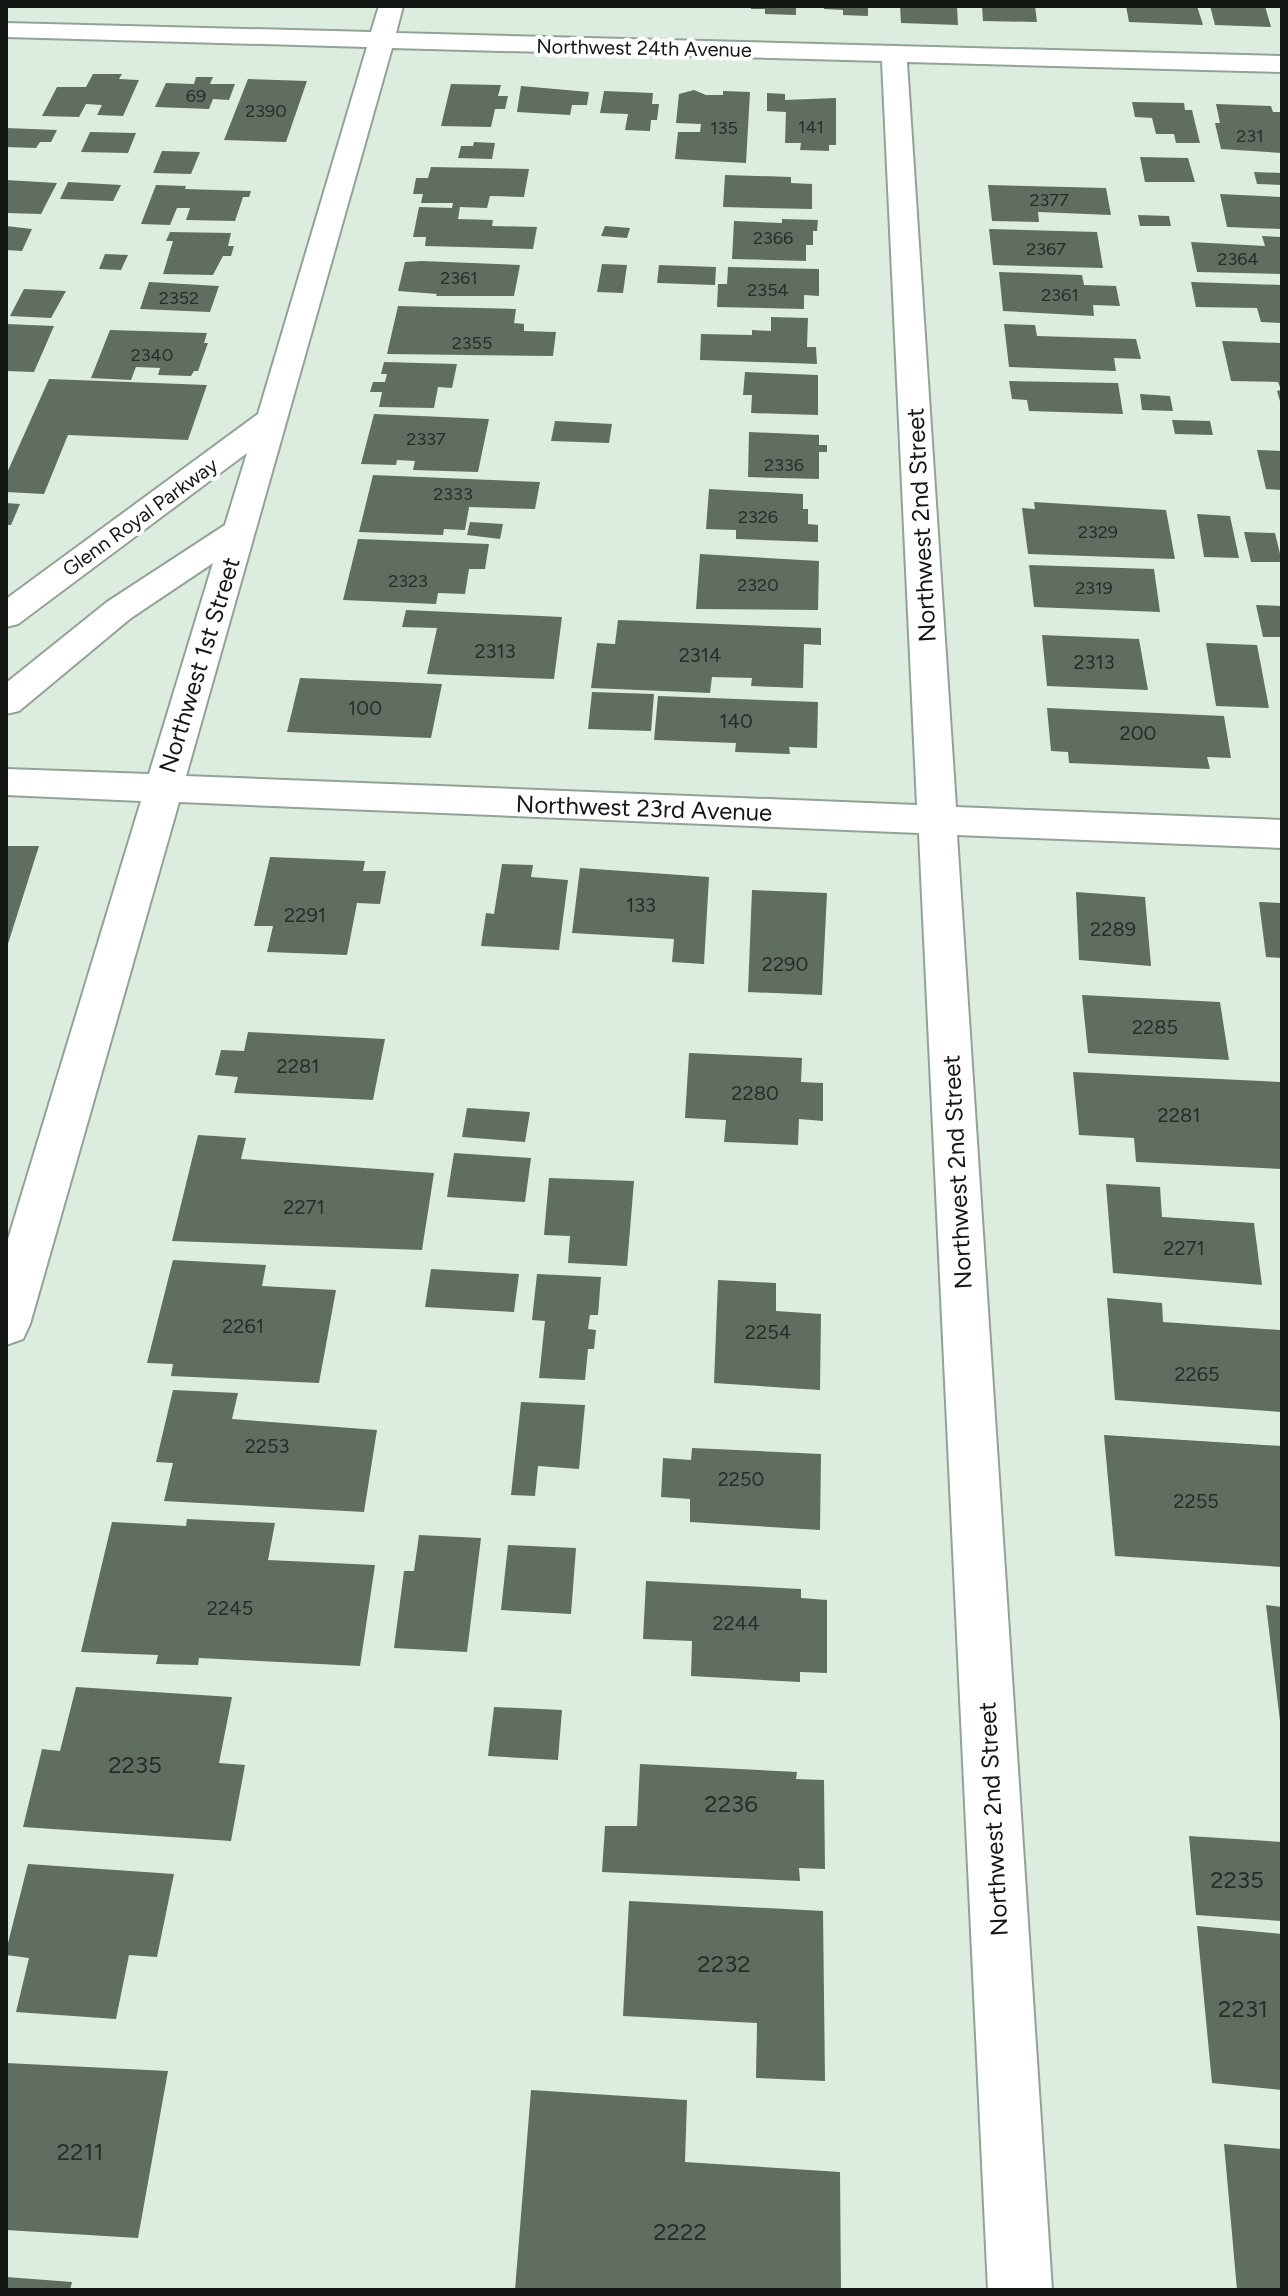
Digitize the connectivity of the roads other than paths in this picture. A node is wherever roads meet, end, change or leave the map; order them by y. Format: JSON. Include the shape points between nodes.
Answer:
{"nodes":[{"id":1,"x":391,"y":6,"type":"edge"},
{"id":2,"x":6,"y":30,"type":"edge"},
{"id":3,"x":380,"y":41,"type":"junction"},
{"id":4,"x":894,"y":54,"type":"junction"},
{"id":5,"x":1282,"y":64,"type":"edge"},
{"id":6,"x":273,"y":418,"type":"junction"},
{"id":7,"x":240,"y":530,"type":"junction"},
{"id":8,"x":6,"y":616,"type":"edge"},
{"id":9,"x":6,"y":702,"type":"edge"},
{"id":10,"x":6,"y":782,"type":"edge"},
{"id":11,"x":162,"y":789,"type":"junction"},
{"id":12,"x":938,"y":820,"type":"junction"},
{"id":13,"x":1282,"y":834,"type":"edge"},
{"id":14,"x":6,"y":1324,"type":"edge"},
{"id":15,"x":1020,"y":2290,"type":"edge"}],
"edges":[{"from":1,"to":3,"type":"street","name":"Northwest 1st Street"},
{"from":2,"to":3,"type":"street","name":"Northwest 24th Avenue"},
{"from":3,"to":4,"type":"street","name":"Northwest 24th Avenue"},
{"from":3,"to":6,"type":"street","name":"Northwest 1st Street"},
{"from":4,"to":5,"type":"street","name":"Northwest 24th Avenue"},
{"from":4,"to":12,"type":"street","name":"Northwest 2nd Street"},
{"from":6,"to":7,"type":"street","name":"Northwest 1st Street"},
{"from":6,"to":8,"type":"street","name":"Glenn Royal Parkway"},
{"from":7,"to":9,"type":"street","via":[[119,610]]},
{"from":7,"to":11,"type":"street","name":"Northwest 1st Street"},
{"from":10,"to":11,"type":"street","name":"Northwest 23rd Avenue"},
{"from":11,"to":12,"type":"street","name":"Northwest 23rd Avenue"},
{"from":11,"to":14,"type":"street","name":"Northwest 1st Street"},
{"from":12,"to":13,"type":"street","name":"Northwest 23rd Avenue"},
{"from":12,"to":15,"type":"street","name":"Northwest 2nd Street"}]}
